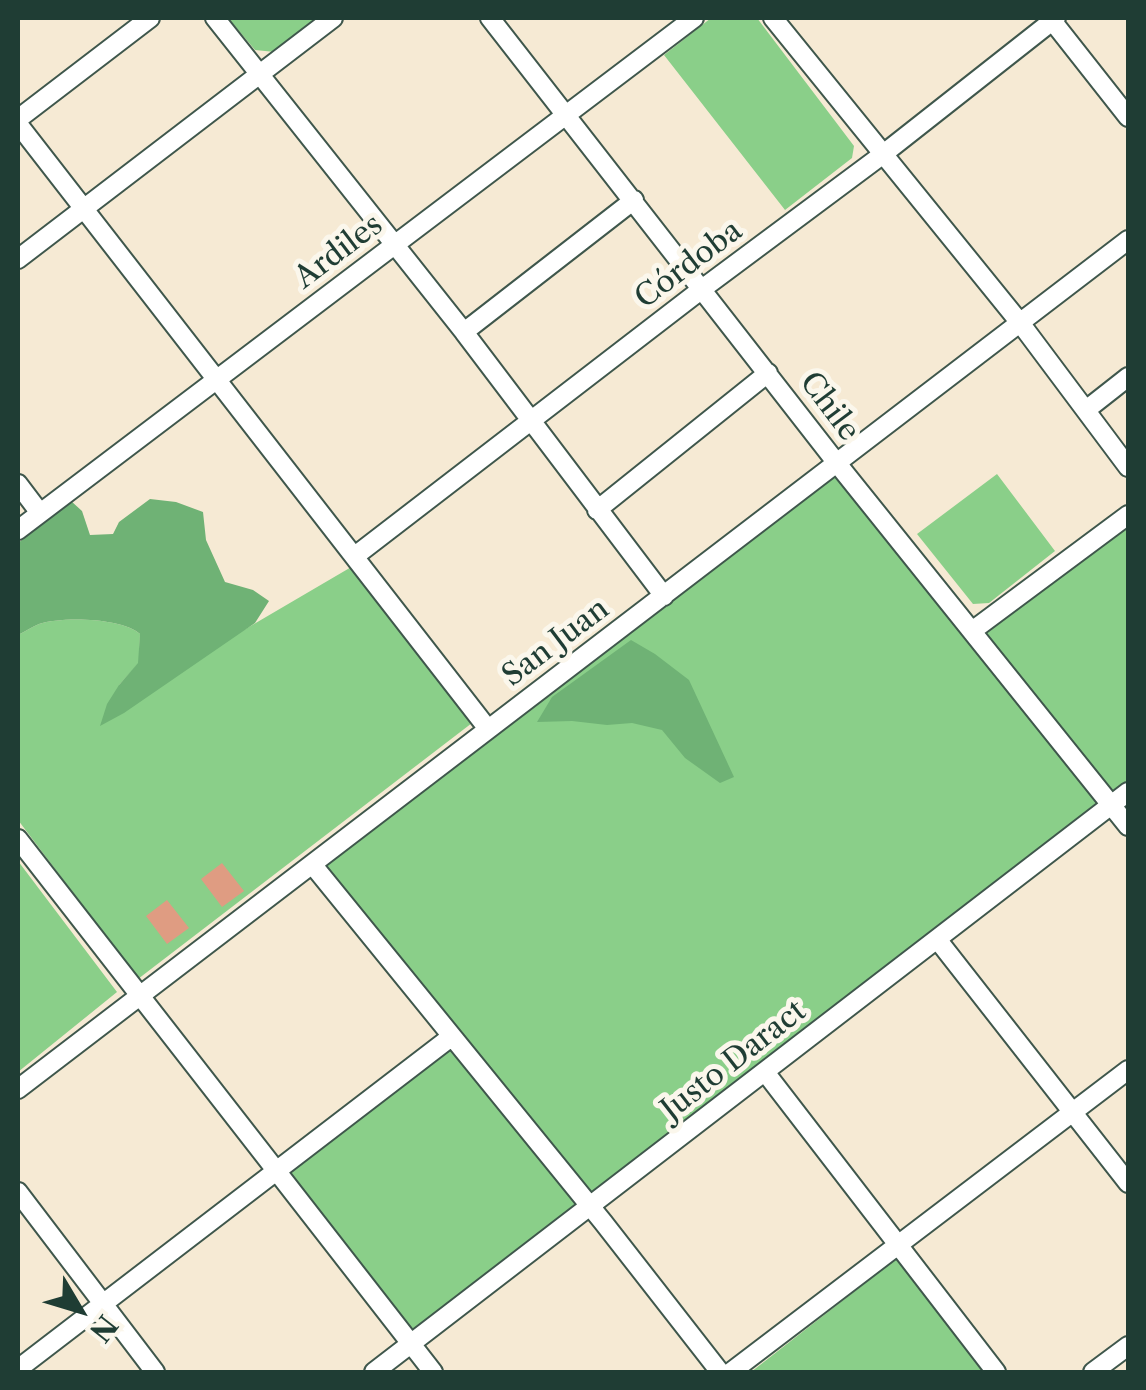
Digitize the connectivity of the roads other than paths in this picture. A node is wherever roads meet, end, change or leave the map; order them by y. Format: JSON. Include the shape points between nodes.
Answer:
{"nodes":[{"id":1,"x":150,"y":18,"type":"edge"},
{"id":2,"x":214,"y":18,"type":"edge"},
{"id":3,"x":332,"y":18,"type":"edge"},
{"id":4,"x":490,"y":18,"type":"edge"},
{"id":5,"x":694,"y":18,"type":"edge"},
{"id":6,"x":774,"y":18,"type":"edge"},
{"id":7,"x":1052,"y":18,"type":"edge"},
{"id":8,"x":260,"y":75,"type":"junction"},
{"id":9,"x":566,"y":115,"type":"junction"},
{"id":10,"x":1128,"y":117,"type":"edge"},
{"id":11,"x":18,"y":122,"type":"edge"},
{"id":12,"x":882,"y":155,"type":"junction"},
{"id":13,"x":634,"y":200,"type":"junction"},
{"id":14,"x":84,"y":209,"type":"junction"},
{"id":15,"x":1128,"y":240,"type":"edge"},
{"id":16,"x":394,"y":245,"type":"junction"},
{"id":17,"x":18,"y":258,"type":"edge"},
{"id":18,"x":702,"y":289,"type":"junction"},
{"id":19,"x":1021,"y":324,"type":"junction"},
{"id":20,"x":464,"y":332,"type":"junction"},
{"id":21,"x":768,"y":373,"type":"junction"},
{"id":22,"x":1128,"y":377,"type":"edge"},
{"id":23,"x":216,"y":380,"type":"junction"},
{"id":24,"x":1086,"y":410,"type":"junction"},
{"id":25,"x":531,"y":420,"type":"junction"},
{"id":26,"x":836,"y":462,"type":"junction"},
{"id":27,"x":1128,"y":467,"type":"edge"},
{"id":28,"x":18,"y":484,"type":"edge"},
{"id":29,"x":597,"y":510,"type":"junction"},
{"id":30,"x":40,"y":513,"type":"junction"},
{"id":31,"x":1128,"y":515,"type":"edge"},
{"id":32,"x":18,"y":530,"type":"edge"},
{"id":33,"x":355,"y":556,"type":"junction"},
{"id":34,"x":664,"y":596,"type":"junction"},
{"id":35,"x":972,"y":630,"type":"junction"},
{"id":36,"x":488,"y":729,"type":"junction"},
{"id":37,"x":1128,"y":792,"type":"edge"},
{"id":38,"x":1112,"y":805,"type":"junction"},
{"id":39,"x":1128,"y":826,"type":"edge"},
{"id":40,"x":18,"y":839,"type":"edge"},
{"id":41,"x":312,"y":864,"type":"junction"},
{"id":42,"x":937,"y":939,"type":"junction"},
{"id":43,"x":138,"y":996,"type":"junction"},
{"id":44,"x":451,"y":1037,"type":"junction"},
{"id":45,"x":1128,"y":1070,"type":"edge"},
{"id":46,"x":764,"y":1072,"type":"junction"},
{"id":47,"x":18,"y":1089,"type":"edge"},
{"id":48,"x":1073,"y":1112,"type":"junction"},
{"id":49,"x":276,"y":1171,"type":"junction"},
{"id":50,"x":1128,"y":1183,"type":"edge"},
{"id":51,"x":18,"y":1192,"type":"edge"},
{"id":52,"x":590,"y":1208,"type":"junction"},
{"id":53,"x":898,"y":1246,"type":"junction"},
{"id":54,"x":103,"y":1304,"type":"junction"},
{"id":55,"x":411,"y":1344,"type":"junction"},
{"id":56,"x":1128,"y":1346,"type":"edge"},
{"id":57,"x":18,"y":1369,"type":"edge"},
{"id":58,"x":155,"y":1372,"type":"edge"},
{"id":59,"x":374,"y":1372,"type":"edge"},
{"id":60,"x":433,"y":1372,"type":"edge"},
{"id":61,"x":720,"y":1372,"type":"edge"},
{"id":62,"x":732,"y":1372,"type":"edge"},
{"id":63,"x":996,"y":1372,"type":"edge"},
{"id":64,"x":1094,"y":1372,"type":"edge"}],
"edges":[{"from":1,"to":11,"type":"street"},
{"from":2,"to":8,"type":"street"},
{"from":3,"to":8,"type":"street"},
{"from":4,"to":9,"type":"street","name":"Chile"},
{"from":5,"to":9,"type":"street","name":"Ardiles"},
{"from":6,"to":12,"type":"street"},
{"from":7,"to":10,"type":"street"},
{"from":7,"to":12,"type":"street","name":"Córdoba"},
{"from":8,"to":14,"type":"street"},
{"from":8,"to":16,"type":"street"},
{"from":9,"to":13,"type":"street","name":"Chile"},
{"from":9,"to":16,"type":"street","name":"Ardiles"},
{"from":11,"to":14,"type":"street"},
{"from":12,"to":18,"type":"street","name":"Córdoba"},
{"from":12,"to":19,"type":"street"},
{"from":13,"to":18,"type":"street","name":"Chile"},
{"from":13,"to":20,"type":"street"},
{"from":14,"to":17,"type":"street"},
{"from":14,"to":23,"type":"street"},
{"from":15,"to":19,"type":"street","name":"San Juan"},
{"from":16,"to":20,"type":"street"},
{"from":16,"to":23,"type":"street","name":"Ardiles"},
{"from":18,"to":21,"type":"street","name":"Chile"},
{"from":18,"to":25,"type":"street","name":"Córdoba"},
{"from":19,"to":24,"type":"street"},
{"from":19,"to":26,"type":"street","name":"San Juan"},
{"from":20,"to":25,"type":"street"},
{"from":21,"to":26,"type":"street","name":"Chile"},
{"from":21,"to":29,"type":"street"},
{"from":22,"to":24,"type":"street"},
{"from":23,"to":30,"type":"street","name":"Ardiles"},
{"from":23,"to":33,"type":"street"},
{"from":24,"to":27,"type":"street"},
{"from":25,"to":29,"type":"street"},
{"from":25,"to":33,"type":"street","name":"Córdoba"},
{"from":26,"to":34,"type":"street","name":"San Juan"},
{"from":26,"to":35,"type":"street","name":"Chile"},
{"from":28,"to":30,"type":"street"},
{"from":29,"to":34,"type":"street"},
{"from":30,"to":32,"type":"street","name":"Ardiles"},
{"from":31,"to":35,"type":"street"},
{"from":33,"to":36,"type":"street"},
{"from":34,"to":36,"type":"street","name":"San Juan"},
{"from":35,"to":38,"type":"street","name":"Chile"},
{"from":36,"to":41,"type":"street","name":"San Juan"},
{"from":37,"to":38,"type":"street","name":"Justo Daract"},
{"from":38,"to":39,"type":"street","name":"Chile"},
{"from":38,"to":42,"type":"street","name":"Justo Daract"},
{"from":40,"to":43,"type":"street"},
{"from":41,"to":43,"type":"street","name":"San Juan"},
{"from":41,"to":44,"type":"street"},
{"from":42,"to":46,"type":"street","name":"Justo Daract"},
{"from":42,"to":48,"type":"street"},
{"from":43,"to":47,"type":"street","name":"San Juan"},
{"from":43,"to":49,"type":"street"},
{"from":44,"to":49,"type":"street"},
{"from":44,"to":52,"type":"street"},
{"from":45,"to":48,"type":"street"},
{"from":46,"to":52,"type":"street","name":"Justo Daract"},
{"from":46,"to":53,"type":"street"},
{"from":48,"to":50,"type":"street"},
{"from":48,"to":53,"type":"street"},
{"from":49,"to":54,"type":"street"},
{"from":49,"to":55,"type":"street"},
{"from":51,"to":54,"type":"street"},
{"from":52,"to":55,"type":"street","name":"Justo Daract"},
{"from":52,"to":61,"type":"street"},
{"from":53,"to":62,"type":"street"},
{"from":53,"to":63,"type":"street"},
{"from":54,"to":57,"type":"street"},
{"from":54,"to":58,"type":"street"},
{"from":55,"to":59,"type":"street","name":"Justo Daract"},
{"from":55,"to":60,"type":"street"},
{"from":56,"to":64,"type":"street"}]}
